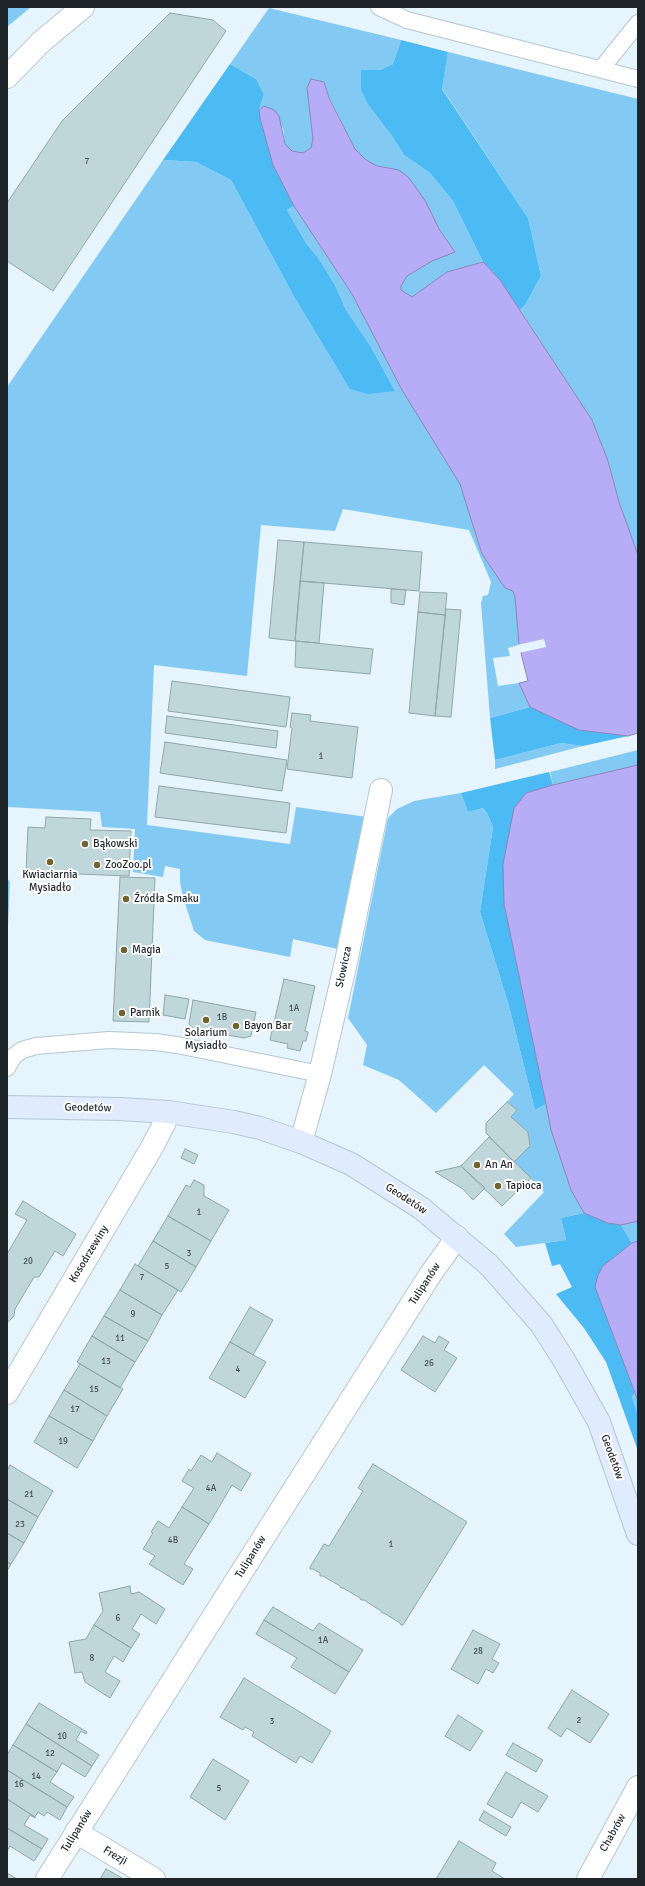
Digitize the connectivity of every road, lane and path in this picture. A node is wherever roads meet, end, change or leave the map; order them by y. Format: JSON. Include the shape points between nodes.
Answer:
{"nodes":[{"id":1,"x":83,"y":7,"type":"edge"},
{"id":2,"x":378,"y":7,"type":"edge"},
{"id":3,"x":638,"y":23,"type":"edge"},
{"id":4,"x":601,"y":70,"type":"junction"},
{"id":5,"x":7,"y":77,"type":"edge"},
{"id":6,"x":638,"y":79,"type":"edge"},
{"id":7,"x":381,"y":790,"type":"dead end"},
{"id":8,"x":7,"y":1068,"type":"edge"},
{"id":9,"x":320,"y":1074,"type":"junction"},
{"id":10,"x":7,"y":1107,"type":"edge"},
{"id":11,"x":168,"y":1112,"type":"junction"},
{"id":12,"x":301,"y":1142,"type":"junction"},
{"id":13,"x":457,"y":1237,"type":"junction"},
{"id":14,"x":7,"y":1393,"type":"edge"},
{"id":15,"x":638,"y":1534,"type":"edge"},
{"id":16,"x":638,"y":1787,"type":"edge"},
{"id":17,"x":76,"y":1832,"type":"junction"},
{"id":18,"x":47,"y":1879,"type":"edge"},
{"id":19,"x":154,"y":1879,"type":"edge"},
{"id":20,"x":588,"y":1879,"type":"edge"}],
"edges":[{"from":1,"to":5,"type":"street","via":[[41,42]]},
{"from":2,"to":4,"type":"lane","via":[[408,20]]},
{"from":3,"to":4,"type":"lane"},
{"from":4,"to":6,"type":"lane"},
{"from":7,"to":9,"type":"street","name":"Słowicza"},
{"from":8,"to":9,"type":"lane","via":[[18,1053],[36,1046],[109,1040],[177,1045]]},
{"from":9,"to":12,"type":"street","name":"Słowicza"},
{"from":10,"to":11,"type":"street","name":"Geodetów","via":[[120,1108]]},
{"from":11,"to":12,"type":"street","name":"Geodetów","via":[[234,1122]]},
{"from":11,"to":14,"type":"street","name":"Kosodrzewiny","via":[[151,1150]]},
{"from":12,"to":13,"type":"street","name":"Geodetów","via":[[351,1164],[421,1208]]},
{"from":13,"to":15,"type":"street","name":"Geodetów","via":[[489,1265],[521,1301],[541,1324],[564,1360],[599,1422]]},
{"from":13,"to":17,"type":"street","name":"Tulipanów"},
{"from":16,"to":20,"type":"street","name":"Chabrów"},
{"from":17,"to":18,"type":"street","name":"Tulipanów"},
{"from":17,"to":19,"type":"street","name":"Frezji"}]}
